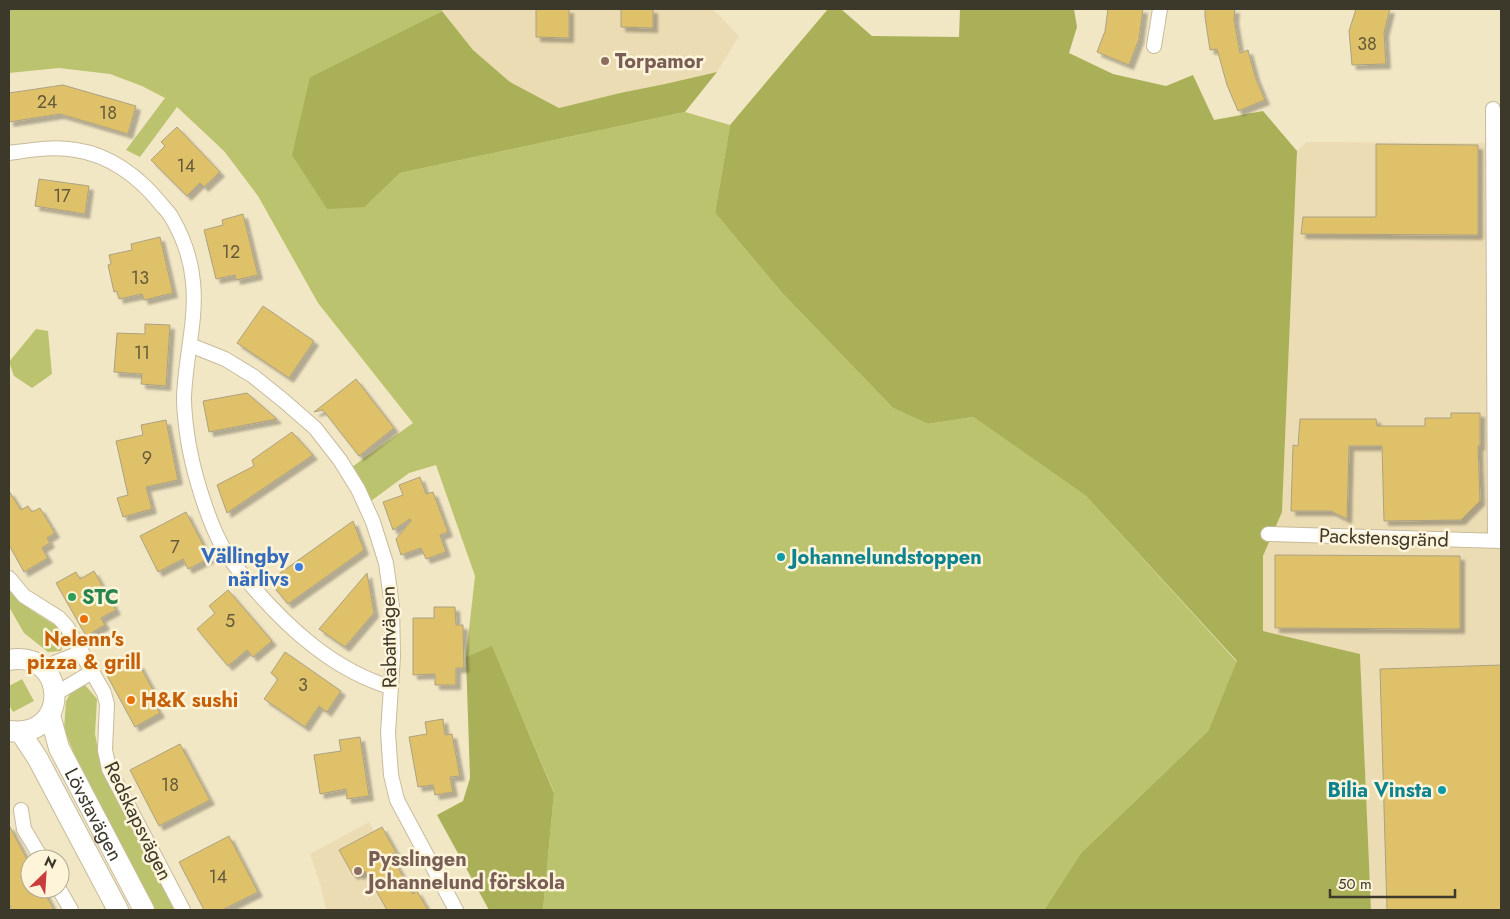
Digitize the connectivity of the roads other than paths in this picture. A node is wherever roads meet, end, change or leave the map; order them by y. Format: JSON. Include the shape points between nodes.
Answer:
{"nodes":[{"id":1,"x":1160,"y":9,"type":"edge"},
{"id":2,"x":1154,"y":46,"type":"dead end"},
{"id":3,"x":1493,"y":109,"type":"dead end"},
{"id":4,"x":9,"y":153,"type":"edge"},
{"id":5,"x":190,"y":346,"type":"junction"},
{"id":6,"x":1268,"y":534,"type":"dead end"},
{"id":7,"x":1498,"y":541,"type":"edge"},
{"id":8,"x":9,"y":578,"type":"edge"},
{"id":9,"x":82,"y":652,"type":"junction"},
{"id":10,"x":12,"y":655,"type":"edge"},
{"id":11,"x":42,"y":668,"type":"junction"},
{"id":12,"x":92,"y":672,"type":"junction"},
{"id":13,"x":390,"y":686,"type":"junction"},
{"id":14,"x":55,"y":694,"type":"junction"},
{"id":15,"x":50,"y":715,"type":"junction"},
{"id":16,"x":12,"y":732,"type":"edge"},
{"id":17,"x":22,"y":810,"type":"dead end"},
{"id":18,"x":36,"y":849,"type":"edge"},
{"id":19,"x":65,"y":899,"type":"edge"},
{"id":20,"x":71,"y":910,"type":"edge"},
{"id":21,"x":118,"y":910,"type":"edge"},
{"id":22,"x":144,"y":910,"type":"edge"},
{"id":23,"x":183,"y":910,"type":"edge"},
{"id":24,"x":456,"y":910,"type":"edge"}],
"edges":[{"from":1,"to":2,"type":"street"},
{"from":3,"to":7,"type":"street"},
{"from":4,"to":5,"type":"street","via":[[56,148],[99,156],[123,168],[154,196],[171,216],[189,260],[193,282]]},
{"from":5,"to":13,"type":"street","name":"Rabattvägen","via":[[225,359],[284,401],[314,428],[354,483],[373,522],[386,563],[392,606]]},
{"from":5,"to":13,"type":"street","via":[[184,399],[190,451],[202,496],[219,540],[235,566],[296,632],[349,670]]},
{"from":6,"to":7,"type":"street","name":"Packstensgränd"},
{"from":8,"to":9,"type":"street","name":"Redskapsvägen","via":[[24,596],[59,618]]},
{"from":9,"to":11,"type":"street"},
{"from":9,"to":12,"type":"street","name":"Redskapsvägen"},
{"from":10,"to":11,"type":"street"},
{"from":11,"to":14,"type":"street","via":[[49,675]]},
{"from":12,"to":14,"type":"street"},
{"from":12,"to":23,"type":"street","name":"Redskapsvägen","via":[[107,704],[105,750],[109,769]]},
{"from":13,"to":24,"type":"street","name":"Rabattvägen","via":[[388,733],[391,776],[397,800]]},
{"from":14,"to":15,"type":"street"},
{"from":15,"to":16,"type":"street","name":"Lövstavägen","via":[[32,730]]},
{"from":15,"to":22,"type":"street","name":"Lövstavägen","via":[[60,748]]},
{"from":16,"to":21,"type":"street","name":"Lövstavägen","via":[[38,759]]},
{"from":17,"to":18,"type":"street","via":[[24,829]]},
{"from":19,"to":20,"type":"street"}]}
